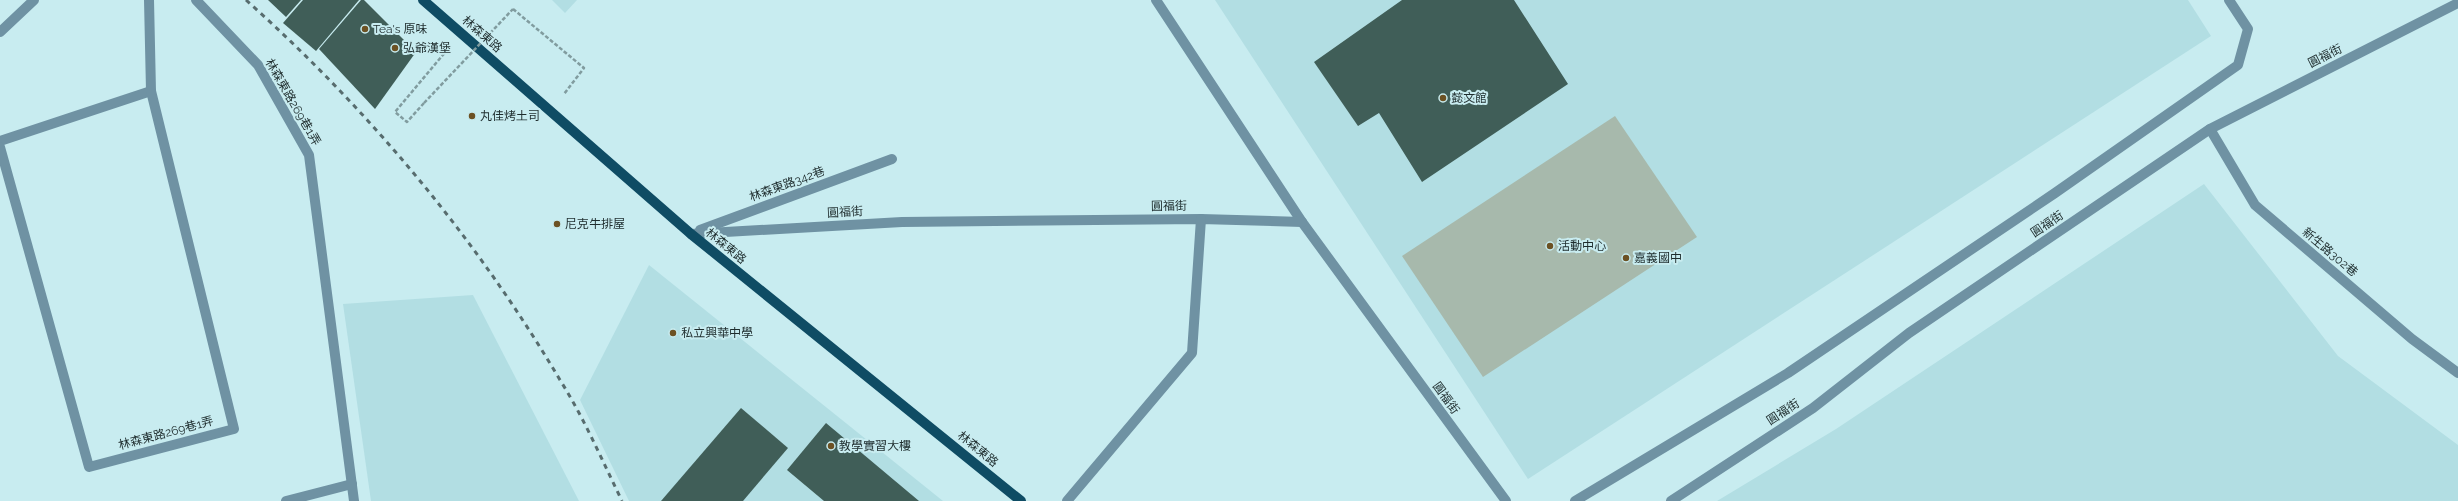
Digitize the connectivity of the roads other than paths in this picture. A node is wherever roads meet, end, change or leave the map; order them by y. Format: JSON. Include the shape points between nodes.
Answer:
{"nodes":[{"id":1,"x":34,"y":0,"type":"edge"},
{"id":2,"x":149,"y":0,"type":"edge"},
{"id":3,"x":196,"y":0,"type":"edge"},
{"id":4,"x":423,"y":0,"type":"edge"},
{"id":5,"x":1156,"y":0,"type":"edge"},
{"id":6,"x":2229,"y":0,"type":"edge"},
{"id":7,"x":2458,"y":3,"type":"edge"},
{"id":8,"x":0,"y":32,"type":"edge"},
{"id":9,"x":151,"y":90,"type":"junction"},
{"id":10,"x":2210,"y":129,"type":"junction"},
{"id":11,"x":0,"y":141,"type":"edge"},
{"id":12,"x":0,"y":147,"type":"edge"},
{"id":13,"x":892,"y":159,"type":"dead end"},
{"id":14,"x":1201,"y":219,"type":"junction"},
{"id":15,"x":1302,"y":222,"type":"junction"},
{"id":16,"x":690,"y":234,"type":"junction"},
{"id":17,"x":2458,"y":373,"type":"edge"},
{"id":18,"x":352,"y":484,"type":"junction"},
{"id":19,"x":286,"y":501,"type":"edge"},
{"id":20,"x":354,"y":501,"type":"edge"},
{"id":21,"x":1021,"y":501,"type":"edge"},
{"id":22,"x":1067,"y":501,"type":"edge"},
{"id":23,"x":1506,"y":501,"type":"edge"},
{"id":24,"x":1575,"y":501,"type":"edge"},
{"id":25,"x":1671,"y":501,"type":"edge"}],
"edges":[{"from":1,"to":8,"type":"street"},
{"from":2,"to":9,"type":"street","name":"林森東路269巷1弄"},
{"from":3,"to":18,"type":"street","name":"林森東路269巷1弄","via":[[258,65],[309,156]]},
{"from":4,"to":16,"type":"main road","name":"林森東路"},
{"from":5,"to":15,"type":"street"},
{"from":6,"to":24,"type":"street","name":"圓福街","via":[[2248,29],[2238,65],[2055,193],[1788,372]]},
{"from":7,"to":10,"type":"street","name":"圓福街"},
{"from":9,"to":11,"type":"street"},
{"from":9,"to":12,"type":"street","name":"林森東路269巷1弄","via":[[234,429],[89,467]]},
{"from":10,"to":17,"type":"street","name":"新生路302巷","via":[[2255,205],[2412,339]]},
{"from":10,"to":25,"type":"street","name":"圓福街","via":[[1909,333],[1813,408]]},
{"from":13,"to":16,"type":"street","name":"林森東路342巷"},
{"from":14,"to":15,"type":"street","name":"圓福街"},
{"from":14,"to":16,"type":"street","name":"圓福街","via":[[902,222]]},
{"from":14,"to":22,"type":"street","via":[[1192,353]]},
{"from":15,"to":23,"type":"street","name":"圓福街"},
{"from":16,"to":21,"type":"main road","name":"林森東路"},
{"from":18,"to":19,"type":"street"},
{"from":18,"to":20,"type":"street","name":"林森東路269巷1弄"}]}
